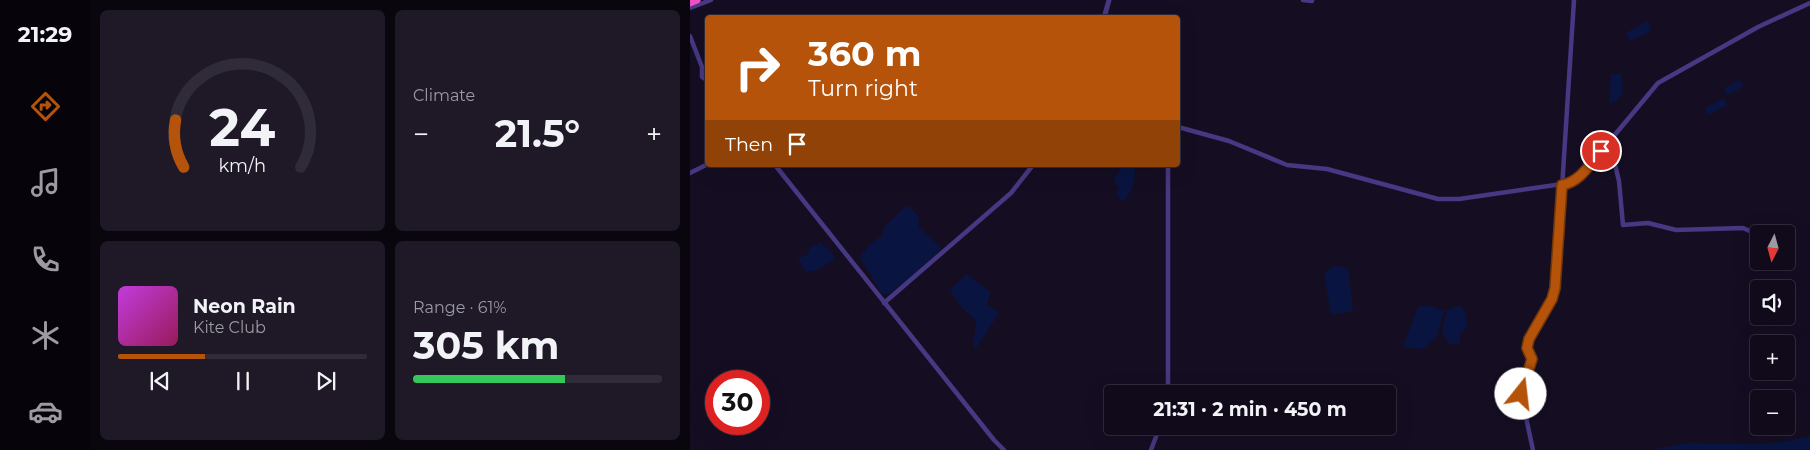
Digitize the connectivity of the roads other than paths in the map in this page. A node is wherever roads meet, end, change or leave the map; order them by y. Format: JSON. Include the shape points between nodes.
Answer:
{"nodes":[{"id":1,"x":697,"y":0,"type":"edge"},
{"id":2,"x":710,"y":0,"type":"edge"},
{"id":3,"x":1109,"y":0,"type":"edge"},
{"id":4,"x":1303,"y":0,"type":"edge"},
{"id":5,"x":1574,"y":0,"type":"edge"},
{"id":6,"x":1312,"y":1,"type":"edge"},
{"id":7,"x":690,"y":3,"type":"edge"},
{"id":8,"x":1810,"y":3,"type":"edge"},
{"id":9,"x":690,"y":8,"type":"edge"},
{"id":10,"x":1105,"y":15,"type":"edge"},
{"id":11,"x":690,"y":36,"type":"edge"},
{"id":12,"x":705,"y":79,"type":"edge"},
{"id":13,"x":1180,"y":128,"type":"edge"},
{"id":14,"x":1610,"y":140,"type":"junction"},
{"id":15,"x":705,"y":166,"type":"edge"},
{"id":16,"x":777,"y":167,"type":"edge"},
{"id":17,"x":1032,"y":167,"type":"edge"},
{"id":18,"x":1168,"y":167,"type":"edge"},
{"id":19,"x":690,"y":173,"type":"edge"},
{"id":20,"x":1562,"y":185,"type":"junction"},
{"id":21,"x":1750,"y":231,"type":"edge"},
{"id":22,"x":884,"y":303,"type":"junction"},
{"id":23,"x":1168,"y":385,"type":"edge"},
{"id":24,"x":1157,"y":435,"type":"edge"},
{"id":25,"x":1004,"y":450,"type":"edge"},
{"id":26,"x":1151,"y":450,"type":"edge"},
{"id":27,"x":1533,"y":450,"type":"edge"}],
"edges":[{"from":1,"to":7,"type":"highway"},
{"from":2,"to":9,"type":"street"},
{"from":3,"to":10,"type":"street"},
{"from":4,"to":6,"type":"street"},
{"from":5,"to":20,"type":"street"},
{"from":8,"to":14,"type":"street","via":[[1658,83]]},
{"from":11,"to":12,"type":"street"},
{"from":13,"to":20,"type":"street","via":[[1229,141],[1287,166],[1327,170],[1433,198],[1459,199]]},
{"from":14,"to":20,"type":"street","via":[[1579,176]]},
{"from":14,"to":21,"type":"street","via":[[1623,225],[1648,223],[1676,230],[1743,228]]},
{"from":15,"to":19,"type":"street"},
{"from":16,"to":22,"type":"street"},
{"from":17,"to":22,"type":"street","via":[[1011,193]]},
{"from":18,"to":23,"type":"street"},
{"from":20,"to":27,"type":"street","via":[[1555,288],[1529,339],[1527,348],[1532,359],[1521,392]]},
{"from":22,"to":25,"type":"street"},
{"from":24,"to":26,"type":"street"}]}
